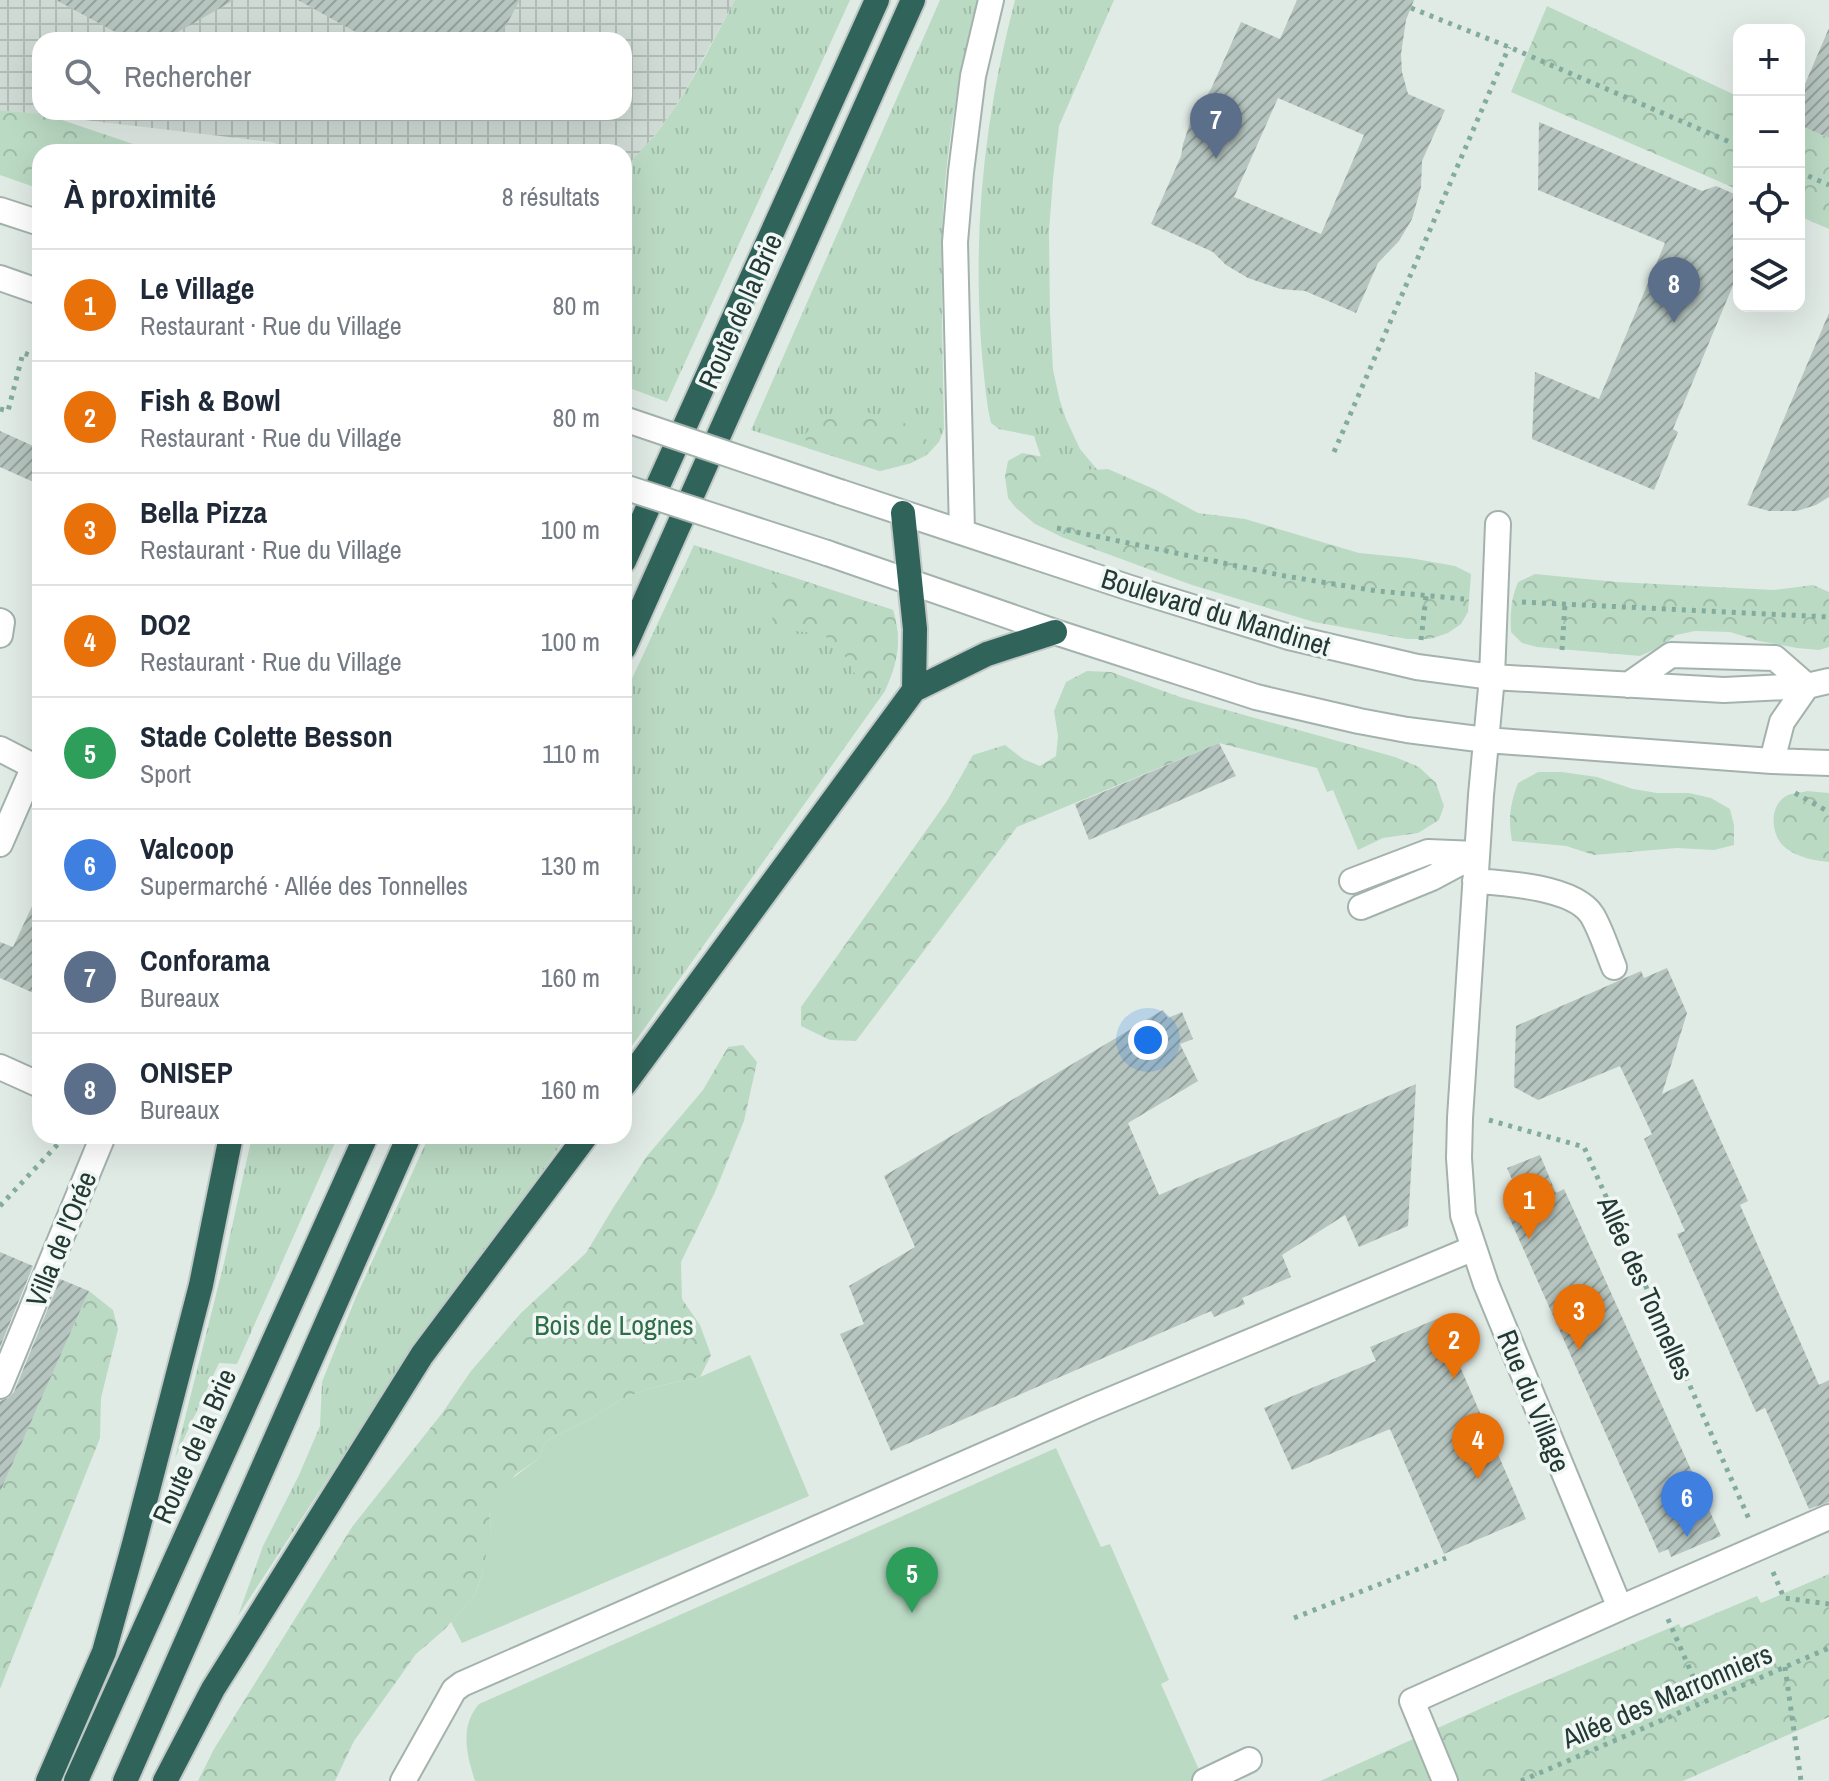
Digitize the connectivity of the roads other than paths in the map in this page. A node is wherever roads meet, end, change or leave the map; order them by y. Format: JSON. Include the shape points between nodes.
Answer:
{"nodes":[{"id":1,"x":877,"y":0,"type":"edge"},
{"id":2,"x":913,"y":0,"type":"edge"},
{"id":3,"x":991,"y":0,"type":"edge"},
{"id":4,"x":0,"y":210,"type":"edge"},
{"id":5,"x":32,"y":220,"type":"edge"},
{"id":6,"x":0,"y":278,"type":"edge"},
{"id":7,"x":32,"y":289,"type":"edge"},
{"id":8,"x":632,"y":422,"type":"edge"},
{"id":9,"x":632,"y":490,"type":"edge"},
{"id":10,"x":903,"y":513,"type":"junction"},
{"id":11,"x":1498,"y":524,"type":"dead end"},
{"id":12,"x":962,"y":532,"type":"junction"},
{"id":13,"x":632,"y":543,"type":"edge"},
{"id":14,"x":908,"y":582,"type":"junction"},
{"id":15,"x":0,"y":621,"type":"edge"},
{"id":16,"x":632,"y":630,"type":"edge"},
{"id":17,"x":1055,"y":632,"type":"junction"},
{"id":18,"x":0,"y":635,"type":"edge"},
{"id":19,"x":1492,"y":677,"type":"junction"},
{"id":20,"x":1818,"y":683,"type":"edge"},
{"id":21,"x":1628,"y":685,"type":"junction"},
{"id":22,"x":914,"y":690,"type":"junction"},
{"id":23,"x":1486,"y":740,"type":"junction"},
{"id":24,"x":0,"y":749,"type":"edge"},
{"id":25,"x":1772,"y":761,"type":"junction"},
{"id":26,"x":1829,"y":763,"type":"edge"},
{"id":27,"x":0,"y":844,"type":"edge"},
{"id":28,"x":1477,"y":854,"type":"junction"},
{"id":29,"x":1352,"y":881,"type":"dead end"},
{"id":30,"x":1475,"y":881,"type":"junction"},
{"id":31,"x":1361,"y":907,"type":"dead end"},
{"id":32,"x":1614,"y":967,"type":"dead end"},
{"id":33,"x":0,"y":1067,"type":"edge"},
{"id":34,"x":632,"y":1074,"type":"edge"},
{"id":35,"x":32,"y":1081,"type":"edge"},
{"id":36,"x":100,"y":1144,"type":"edge"},
{"id":37,"x":229,"y":1144,"type":"edge"},
{"id":38,"x":362,"y":1144,"type":"edge"},
{"id":39,"x":405,"y":1144,"type":"edge"},
{"id":40,"x":580,"y":1144,"type":"edge"},
{"id":41,"x":1474,"y":1248,"type":"junction"},
{"id":42,"x":0,"y":1386,"type":"edge"},
{"id":43,"x":1829,"y":1517,"type":"edge"},
{"id":44,"x":1620,"y":1608,"type":"junction"},
{"id":45,"x":1249,"y":1760,"type":"dead end"},
{"id":46,"x":48,"y":1781,"type":"edge"},
{"id":47,"x":76,"y":1781,"type":"edge"},
{"id":48,"x":125,"y":1781,"type":"edge"},
{"id":49,"x":165,"y":1781,"type":"edge"},
{"id":50,"x":403,"y":1781,"type":"edge"},
{"id":51,"x":1205,"y":1781,"type":"edge"},
{"id":52,"x":1445,"y":1781,"type":"edge"}],
"edges":[{"from":1,"to":13,"type":"highway","name":"Route de la Brie"},
{"from":2,"to":16,"type":"highway","name":"Route de la Brie"},
{"from":3,"to":12,"type":"street","via":[[973,76],[955,242]]},
{"from":4,"to":5,"type":"street"},
{"from":6,"to":7,"type":"street"},
{"from":8,"to":10,"type":"street","name":"Boulevard du Mandinet","bridge":true},
{"from":9,"to":14,"type":"street","bridge":true},
{"from":10,"to":12,"type":"street","name":"Boulevard du Mandinet"},
{"from":10,"to":14,"type":"highway"},
{"from":11,"to":19,"type":"street","name":"Rue du Village"},
{"from":12,"to":19,"type":"street","name":"Boulevard du Mandinet","via":[[1289,637],[1417,667]]},
{"from":14,"to":17,"type":"street"},
{"from":14,"to":22,"type":"highway","via":[[915,629]]},
{"from":15,"to":18,"type":"street"},
{"from":17,"to":22,"type":"highway","via":[[987,654]]},
{"from":17,"to":23,"type":"street","via":[[1256,697],[1407,730]]},
{"from":19,"to":21,"type":"street","name":"Boulevard du Mandinet"},
{"from":19,"to":23,"type":"street","name":"Rue du Village"},
{"from":20,"to":21,"type":"street","name":"Boulevard du Mandinet","via":[[1724,690]]},
{"from":20,"to":21,"type":"street","via":[[1775,658],[1671,655]]},
{"from":20,"to":25,"type":"street","via":[[1782,722]]},
{"from":22,"to":34,"type":"highway"},
{"from":23,"to":25,"type":"street"},
{"from":23,"to":28,"type":"street","name":"Rue du Village"},
{"from":24,"to":27,"type":"street","via":[[31,765]]},
{"from":25,"to":26,"type":"street"},
{"from":28,"to":29,"type":"street","via":[[1428,852]]},
{"from":28,"to":30,"type":"street","name":"Rue du Village"},
{"from":28,"to":31,"type":"street"},
{"from":30,"to":32,"type":"street","via":[[1518,884],[1580,904],[1591,914]]},
{"from":30,"to":41,"type":"street","name":"Rue du Village","via":[[1459,1158],[1463,1215]]},
{"from":33,"to":35,"type":"street"},
{"from":36,"to":42,"type":"street","name":"Villa de l'Orée"},
{"from":37,"to":46,"type":"highway","via":[[201,1285],[104,1652]]},
{"from":38,"to":47,"type":"highway","name":"Route de la Brie"},
{"from":39,"to":48,"type":"highway"},
{"from":40,"to":49,"type":"highway","via":[[422,1355],[213,1689]]},
{"from":41,"to":44,"type":"street","name":"Rue du Village"},
{"from":41,"to":50,"type":"street","via":[[1080,1413],[462,1684]]},
{"from":43,"to":44,"type":"street"},
{"from":44,"to":52,"type":"street","via":[[1412,1701]]},
{"from":45,"to":51,"type":"street"}]}
